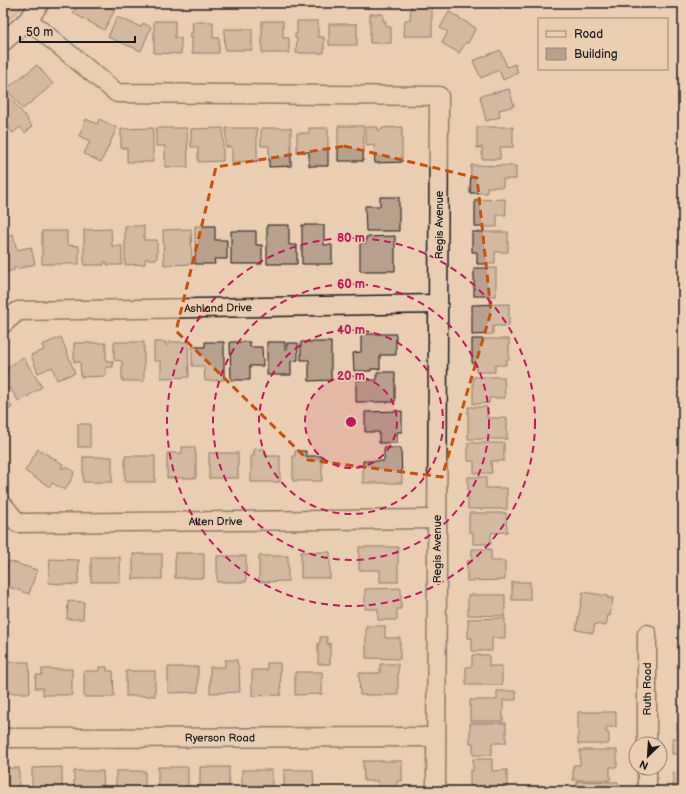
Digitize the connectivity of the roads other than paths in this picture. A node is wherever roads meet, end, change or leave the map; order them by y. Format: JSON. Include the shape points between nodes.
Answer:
{"nodes":[{"id":1,"x":40,"y":3,"type":"edge"},
{"id":2,"x":28,"y":20,"type":"junction"},
{"id":3,"x":3,"y":42,"type":"edge"},
{"id":4,"x":438,"y":304,"type":"junction"},
{"id":5,"x":3,"y":324,"type":"edge"},
{"id":6,"x":3,"y":505,"type":"edge"},
{"id":7,"x":438,"y":519,"type":"junction"},
{"id":8,"x":647,"y":634,"type":"dead end"},
{"id":9,"x":647,"y":736,"type":"edge"},
{"id":10,"x":436,"y":737,"type":"junction"},
{"id":11,"x":3,"y":738,"type":"edge"},
{"id":12,"x":647,"y":776,"type":"edge"},
{"id":13,"x":436,"y":791,"type":"edge"},
{"id":14,"x":647,"y":791,"type":"edge"}],
"edges":[{"from":1,"to":2,"type":"street"},
{"from":2,"to":3,"type":"street"},
{"from":2,"to":4,"type":"street","name":"Regis Avenue","via":[[117,93],[439,96]]},
{"from":4,"to":5,"type":"street","name":"Ashland Drive","via":[[18,311]]},
{"from":4,"to":7,"type":"street","name":"Regis Avenue"},
{"from":6,"to":7,"type":"street","name":"Alten Drive","via":[[18,523]]},
{"from":7,"to":10,"type":"street","name":"Regis Avenue"},
{"from":8,"to":9,"type":"street","name":"Ruth Road"},
{"from":10,"to":11,"type":"street","name":"Ryerson Road"},
{"from":10,"to":13,"type":"street","name":"Regis Avenue"},
{"from":12,"to":14,"type":"street"}]}
